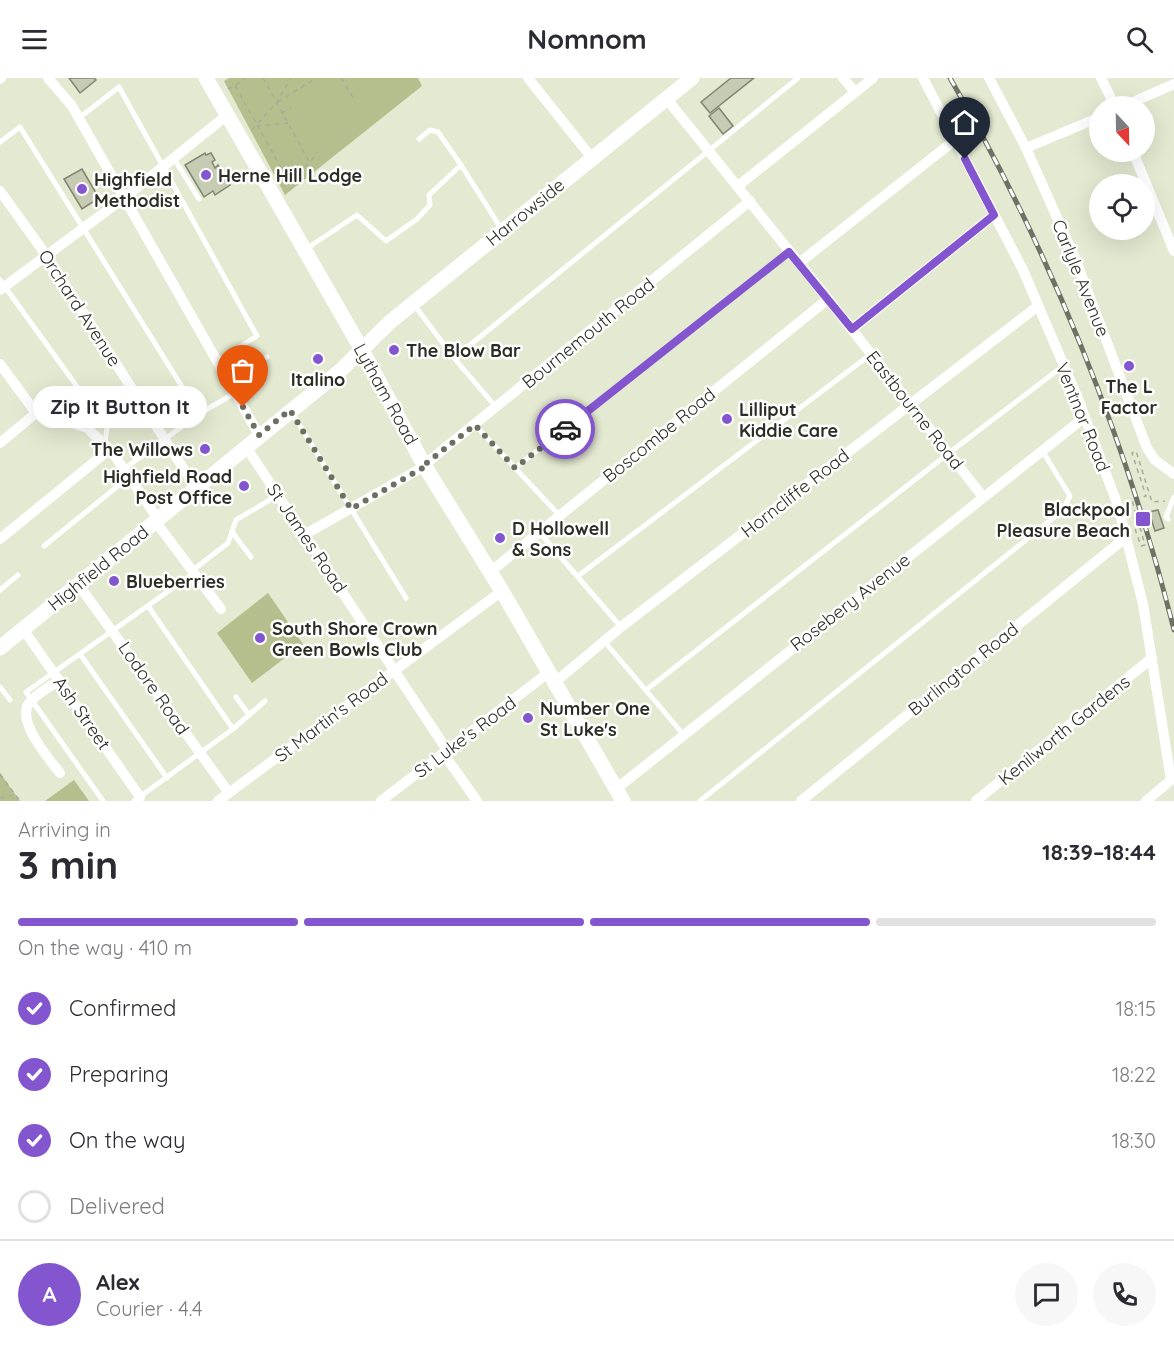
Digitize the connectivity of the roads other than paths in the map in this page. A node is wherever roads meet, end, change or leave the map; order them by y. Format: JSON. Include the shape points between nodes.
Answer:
{"nodes":[{"id":1,"x":48,"y":78,"type":"edge"},
{"id":2,"x":206,"y":78,"type":"edge"},
{"id":3,"x":528,"y":78,"type":"edge"},
{"id":4,"x":691,"y":78,"type":"edge"},
{"id":5,"x":798,"y":78,"type":"edge"},
{"id":6,"x":843,"y":78,"type":"edge"},
{"id":7,"x":873,"y":78,"type":"edge"},
{"id":8,"x":923,"y":78,"type":"edge"},
{"id":9,"x":989,"y":78,"type":"edge"},
{"id":10,"x":1101,"y":78,"type":"edge"},
{"id":11,"x":1174,"y":84,"type":"edge"},
{"id":12,"x":855,"y":92,"type":"junction"},
{"id":13,"x":1110,"y":96,"type":"edge"},
{"id":14,"x":1147,"y":96,"type":"edge"},
{"id":15,"x":666,"y":98,"type":"junction"},
{"id":16,"x":226,"y":116,"type":"junction"},
{"id":17,"x":78,"y":119,"type":"junction"},
{"id":18,"x":1089,"y":122,"type":"edge"},
{"id":19,"x":419,"y":139,"type":"dead end"},
{"id":20,"x":955,"y":140,"type":"junction"},
{"id":21,"x":0,"y":142,"type":"edge"},
{"id":22,"x":1026,"y":148,"type":"junction"},
{"id":23,"x":709,"y":150,"type":"junction"},
{"id":24,"x":173,"y":157,"type":"junction"},
{"id":25,"x":592,"y":158,"type":"junction"},
{"id":26,"x":1137,"y":162,"type":"edge"},
{"id":27,"x":162,"y":165,"type":"junction"},
{"id":28,"x":461,"y":165,"type":"junction"},
{"id":29,"x":738,"y":186,"type":"junction"},
{"id":30,"x":0,"y":191,"type":"edge"},
{"id":31,"x":124,"y":198,"type":"junction"},
{"id":32,"x":199,"y":199,"type":"dead end"},
{"id":33,"x":750,"y":201,"type":"junction"},
{"id":34,"x":994,"y":215,"type":"junction"},
{"id":35,"x":84,"y":226,"type":"junction"},
{"id":36,"x":502,"y":231,"type":"junction"},
{"id":37,"x":305,"y":250,"type":"junction"},
{"id":38,"x":1174,"y":251,"type":"edge"},
{"id":39,"x":789,"y":252,"type":"junction"},
{"id":40,"x":46,"y":255,"type":"junction"},
{"id":41,"x":799,"y":263,"type":"junction"},
{"id":42,"x":2,"y":285,"type":"edge"},
{"id":43,"x":828,"y":299,"type":"junction"},
{"id":44,"x":413,"y":303,"type":"junction"},
{"id":45,"x":1038,"y":306,"type":"junction"},
{"id":46,"x":852,"y":329,"type":"junction"},
{"id":47,"x":362,"y":350,"type":"junction"},
{"id":48,"x":871,"y":354,"type":"junction"},
{"id":49,"x":267,"y":357,"type":"dead end"},
{"id":50,"x":454,"y":358,"type":"junction"},
{"id":51,"x":217,"y":361,"type":"junction"},
{"id":52,"x":0,"y":364,"type":"edge"},
{"id":53,"x":1063,"y":366,"type":"junction"},
{"id":54,"x":228,"y":379,"type":"junction"},
{"id":55,"x":235,"y":393,"type":"junction"},
{"id":56,"x":911,"y":404,"type":"junction"},
{"id":57,"x":496,"y":407,"type":"junction"},
{"id":58,"x":290,"y":410,"type":"junction"},
{"id":59,"x":36,"y":413,"type":"junction"},
{"id":60,"x":199,"y":414,"type":"junction"},
{"id":61,"x":1085,"y":417,"type":"junction"},
{"id":62,"x":475,"y":425,"type":"junction"},
{"id":63,"x":91,"y":432,"type":"joint"},
{"id":64,"x":259,"y":435,"type":"junction"},
{"id":65,"x":165,"y":440,"type":"junction"},
{"id":66,"x":0,"y":443,"type":"edge"},
{"id":67,"x":108,"y":446,"type":"junction"},
{"id":68,"x":246,"y":447,"type":"junction"},
{"id":69,"x":1042,"y":450,"type":"junction"},
{"id":70,"x":949,"y":453,"type":"junction"},
{"id":71,"x":425,"y":466,"type":"junction"},
{"id":72,"x":515,"y":468,"type":"junction"},
{"id":73,"x":127,"y":473,"type":"junction"},
{"id":74,"x":1174,"y":474,"type":"edge"},
{"id":75,"x":196,"y":488,"type":"junction"},
{"id":76,"x":278,"y":495,"type":"junction"},
{"id":77,"x":983,"y":497,"type":"junction"},
{"id":78,"x":1173,"y":500,"type":"edge"},
{"id":79,"x":351,"y":509,"type":"junction"},
{"id":80,"x":560,"y":516,"type":"junction"},
{"id":81,"x":1168,"y":519,"type":"dead end"},
{"id":82,"x":157,"y":520,"type":"junction"},
{"id":83,"x":232,"y":532,"type":"junction"},
{"id":84,"x":539,"y":532,"type":"junction"},
{"id":85,"x":304,"y":535,"type":"junction"},
{"id":86,"x":3,"y":537,"type":"edge"},
{"id":87,"x":1125,"y":538,"type":"junction"},
{"id":88,"x":44,"y":546,"type":"dead end"},
{"id":89,"x":251,"y":557,"type":"dead end"},
{"id":90,"x":193,"y":572,"type":"junction"},
{"id":91,"x":490,"y":572,"type":"junction"},
{"id":92,"x":18,"y":575,"type":"dead end"},
{"id":93,"x":578,"y":576,"type":"junction"},
{"id":94,"x":78,"y":584,"type":"junction"},
{"id":95,"x":0,"y":591,"type":"edge"},
{"id":96,"x":502,"y":591,"type":"junction"},
{"id":97,"x":406,"y":598,"type":"dead end"},
{"id":98,"x":148,"y":606,"type":"junction"},
{"id":99,"x":221,"y":609,"type":"dead end"},
{"id":100,"x":621,"y":627,"type":"junction"},
{"id":101,"x":23,"y":629,"type":"junction"},
{"id":102,"x":113,"y":630,"type":"junction"},
{"id":103,"x":604,"y":641,"type":"junction"},
{"id":104,"x":0,"y":648,"type":"edge"},
{"id":105,"x":80,"y":654,"type":"junction"},
{"id":106,"x":1152,"y":658,"type":"junction"},
{"id":107,"x":394,"y":670,"type":"junction"},
{"id":108,"x":56,"y":676,"type":"junction"},
{"id":109,"x":551,"y":678,"type":"junction"},
{"id":110,"x":0,"y":687,"type":"edge"},
{"id":111,"x":646,"y":690,"type":"junction"},
{"id":112,"x":236,"y":697,"type":"dead end"},
{"id":113,"x":10,"y":700,"type":"dead end"},
{"id":114,"x":33,"y":700,"type":"junction"},
{"id":115,"x":265,"y":701,"type":"dead end"},
{"id":116,"x":249,"y":715,"type":"junction"},
{"id":117,"x":232,"y":729,"type":"junction"},
{"id":118,"x":682,"y":734,"type":"junction"},
{"id":119,"x":445,"y":752,"type":"junction"},
{"id":120,"x":201,"y":754,"type":"junction"},
{"id":121,"x":60,"y":773,"type":"dead end"},
{"id":122,"x":167,"y":778,"type":"junction"},
{"id":123,"x":229,"y":793,"type":"junction"},
{"id":124,"x":619,"y":795,"type":"edge"},
{"id":125,"x":137,"y":799,"type":"edge"},
{"id":126,"x":103,"y":801,"type":"edge"},
{"id":127,"x":218,"y":801,"type":"edge"},
{"id":128,"x":381,"y":801,"type":"edge"},
{"id":129,"x":477,"y":801,"type":"edge"},
{"id":130,"x":700,"y":801,"type":"edge"},
{"id":131,"x":801,"y":801,"type":"edge"},
{"id":132,"x":976,"y":801,"type":"edge"},
{"id":133,"x":1146,"y":801,"type":"edge"}],
"edges":[{"from":1,"to":17,"type":"street"},
{"from":2,"to":16,"type":"street","name":"Lytham Road"},
{"from":3,"to":25,"type":"street"},
{"from":4,"to":15,"type":"street","name":"Harrowside"},
{"from":5,"to":23,"type":"lane"},
{"from":6,"to":12,"type":"street"},
{"from":7,"to":12,"type":"street"},
{"from":8,"to":20,"type":"street","name":"Ventnor Road"},
{"from":9,"to":22,"type":"street","name":"Carlyle Avenue"},
{"from":10,"to":13,"type":"street"},
{"from":11,"to":14,"type":"street"},
{"from":12,"to":29,"type":"street"},
{"from":15,"to":23,"type":"street","name":"Eastbourne Road"},
{"from":15,"to":25,"type":"street","name":"Harrowside"},
{"from":16,"to":24,"type":"street"},
{"from":16,"to":37,"type":"street","name":"Lytham Road"},
{"from":17,"to":27,"type":"lane","via":[[119,87]]},
{"from":17,"to":31,"type":"street"},
{"from":18,"to":22,"type":"street"},
{"from":19,"to":28,"type":"lane","via":[[430,130],[438,132]]},
{"from":20,"to":34,"type":"street","name":"Ventnor Road"},
{"from":20,"to":41,"type":"street"},
{"from":21,"to":35,"type":"lane","via":[[20,127]]},
{"from":22,"to":74,"type":"street","name":"Carlyle Avenue","via":[[1076,258],[1147,448],[1155,460]]},
{"from":23,"to":29,"type":"street","name":"Eastbourne Road"},
{"from":23,"to":50,"type":"lane"},
{"from":24,"to":27,"type":"street"},
{"from":24,"to":32,"type":"lane"},
{"from":25,"to":36,"type":"street","name":"Harrowside"},
{"from":26,"to":38,"type":"street"},
{"from":27,"to":31,"type":"street"},
{"from":27,"to":51,"type":"lane","via":[[257,336]]},
{"from":28,"to":36,"type":"lane"},
{"from":28,"to":37,"type":"lane","via":[[429,195],[426,210],[386,241],[357,215]]},
{"from":29,"to":33,"type":"street","name":"Eastbourne Road"},
{"from":30,"to":40,"type":"street","name":"Orchard Avenue"},
{"from":31,"to":35,"type":"street"},
{"from":31,"to":51,"type":"street"},
{"from":33,"to":39,"type":"street","name":"Eastbourne Road"},
{"from":33,"to":57,"type":"street","name":"Bournemouth Road"},
{"from":34,"to":45,"type":"street","name":"Ventnor Road"},
{"from":34,"to":46,"type":"street"},
{"from":35,"to":40,"type":"street"},
{"from":35,"to":60,"type":"lane"},
{"from":36,"to":44,"type":"street","name":"Harrowside"},
{"from":37,"to":47,"type":"street","name":"Lytham Road"},
{"from":39,"to":41,"type":"street","name":"Eastbourne Road"},
{"from":39,"to":72,"type":"lane"},
{"from":40,"to":42,"type":"street"},
{"from":40,"to":65,"type":"street","name":"Orchard Avenue"},
{"from":41,"to":43,"type":"street","name":"Eastbourne Road"},
{"from":42,"to":67,"type":"lane","via":[[107,428]]},
{"from":43,"to":46,"type":"street","name":"Eastbourne Road"},
{"from":43,"to":80,"type":"street","name":"Boscombe Road"},
{"from":44,"to":47,"type":"street","name":"Harrowside"},
{"from":44,"to":50,"type":"lane"},
{"from":45,"to":53,"type":"street","name":"Ventnor Road"},
{"from":45,"to":56,"type":"street","name":"Horncliffe Road"},
{"from":46,"to":48,"type":"street","name":"Eastbourne Road"},
{"from":47,"to":58,"type":"street","name":"Highfield Road"},
{"from":47,"to":71,"type":"street","name":"Lytham Road"},
{"from":48,"to":56,"type":"street","name":"Eastbourne Road"},
{"from":48,"to":93,"type":"lane"},
{"from":49,"to":54,"type":"lane"},
{"from":50,"to":57,"type":"lane"},
{"from":51,"to":54,"type":"street"},
{"from":52,"to":59,"type":"street"},
{"from":53,"to":61,"type":"street","name":"Ventnor Road"},
{"from":53,"to":70,"type":"lane"},
{"from":54,"to":55,"type":"street"},
{"from":55,"to":60,"type":"lane"},
{"from":55,"to":64,"type":"street"},
{"from":56,"to":70,"type":"street","name":"Eastbourne Road"},
{"from":56,"to":100,"type":"street","name":"Horncliffe Road"},
{"from":57,"to":62,"type":"street","name":"Bournemouth Road"},
{"from":58,"to":64,"type":"street","name":"Highfield Road"},
{"from":58,"to":79,"type":"lane"},
{"from":59,"to":63,"type":"lane"},
{"from":59,"to":66,"type":"street"},
{"from":60,"to":65,"type":"lane"},
{"from":61,"to":69,"type":"street","name":"Rosebery Avenue"},
{"from":61,"to":87,"type":"street","name":"Ventnor Road","via":[[1118,507]]},
{"from":62,"to":71,"type":"street","name":"Bournemouth Road"},
{"from":62,"to":72,"type":"lane"},
{"from":63,"to":67,"type":"street"},
{"from":64,"to":68,"type":"street","name":"Highfield Road"},
{"from":65,"to":73,"type":"lane"},
{"from":65,"to":75,"type":"street","name":"Orchard Avenue"},
{"from":67,"to":73,"type":"street"},
{"from":67,"to":86,"type":"street"},
{"from":68,"to":75,"type":"street","name":"Highfield Road"},
{"from":68,"to":76,"type":"street","name":"St James Road"},
{"from":69,"to":77,"type":"street","name":"Rosebery Avenue"},
{"from":69,"to":130,"type":"lane","via":[[1070,496],[1062,510]]},
{"from":70,"to":77,"type":"street","name":"Eastbourne Road"},
{"from":70,"to":111,"type":"lane"},
{"from":71,"to":79,"type":"street","name":"Bournemouth Road"},
{"from":71,"to":91,"type":"street","name":"Lytham Road"},
{"from":72,"to":80,"type":"lane"},
{"from":73,"to":82,"type":"street"},
{"from":73,"to":88,"type":"lane"},
{"from":75,"to":82,"type":"street","name":"Highfield Road"},
{"from":76,"to":83,"type":"lane","via":[[236,520]]},
{"from":76,"to":85,"type":"street","name":"St James Road"},
{"from":77,"to":118,"type":"street","name":"Rosebery Avenue"},
{"from":78,"to":81,"type":"lane"},
{"from":79,"to":85,"type":"street","name":"Bournemouth Road"},
{"from":79,"to":97,"type":"lane"},
{"from":80,"to":84,"type":"street","name":"Boscombe Road"},
{"from":82,"to":90,"type":"street"},
{"from":82,"to":94,"type":"street","name":"Highfield Road"},
{"from":83,"to":89,"type":"lane"},
{"from":83,"to":90,"type":"lane","via":[[228,543]]},
{"from":84,"to":91,"type":"street","name":"Boscombe Road"},
{"from":84,"to":93,"type":"lane"},
{"from":85,"to":107,"type":"street","name":"St James Road"},
{"from":87,"to":106,"type":"street","name":"Ventnor Road","via":[[1143,603]]},
{"from":87,"to":131,"type":"street","name":"Burlington Road"},
{"from":90,"to":98,"type":"lane"},
{"from":90,"to":99,"type":"street"},
{"from":91,"to":96,"type":"street","name":"Lytham Road"},
{"from":92,"to":95,"type":"lane"},
{"from":93,"to":100,"type":"lane"},
{"from":94,"to":101,"type":"street","name":"Highfield Road"},
{"from":94,"to":102,"type":"street","name":"Lodore Road"},
{"from":96,"to":107,"type":"street","name":"St Martin's Road"},
{"from":96,"to":109,"type":"street","name":"Lytham Road"},
{"from":98,"to":102,"type":"lane"},
{"from":98,"to":117,"type":"lane"},
{"from":100,"to":103,"type":"street","name":"Horncliffe Road"},
{"from":101,"to":104,"type":"street","name":"Highfield Road"},
{"from":101,"to":108,"type":"street","name":"Ash Street"},
{"from":102,"to":105,"type":"lane"},
{"from":102,"to":120,"type":"street","name":"Lodore Road"},
{"from":103,"to":109,"type":"street","name":"Horncliffe Road"},
{"from":103,"to":111,"type":"lane"},
{"from":105,"to":108,"type":"lane"},
{"from":105,"to":122,"type":"lane"},
{"from":106,"to":132,"type":"street","name":"Kenilworth Gardens"},
{"from":106,"to":133,"type":"street","name":"Ventnor Road","via":[[1171,780]]},
{"from":107,"to":119,"type":"street","name":"St James Road"},
{"from":107,"to":123,"type":"street","name":"St Martin's Road"},
{"from":108,"to":114,"type":"street"},
{"from":108,"to":125,"type":"street","name":"Ash Street"},
{"from":109,"to":119,"type":"street","name":"St Luke's Road"},
{"from":109,"to":124,"type":"street","name":"Lytham Road"},
{"from":110,"to":113,"type":"lane"},
{"from":111,"to":118,"type":"lane"},
{"from":112,"to":116,"type":"lane"},
{"from":114,"to":121,"type":"street","via":[[25,712],[27,723]]},
{"from":114,"to":126,"type":"lane"},
{"from":115,"to":116,"type":"lane"},
{"from":116,"to":117,"type":"lane"},
{"from":117,"to":120,"type":"lane"},
{"from":118,"to":124,"type":"street","name":"Rosebery Avenue"},
{"from":119,"to":128,"type":"street","name":"St Luke's Road"},
{"from":119,"to":129,"type":"street","name":"St James Road"},
{"from":120,"to":122,"type":"lane"},
{"from":120,"to":123,"type":"street","name":"Lodore Road"},
{"from":122,"to":125,"type":"lane"},
{"from":123,"to":127,"type":"street","name":"St Martin's Road"}]}
